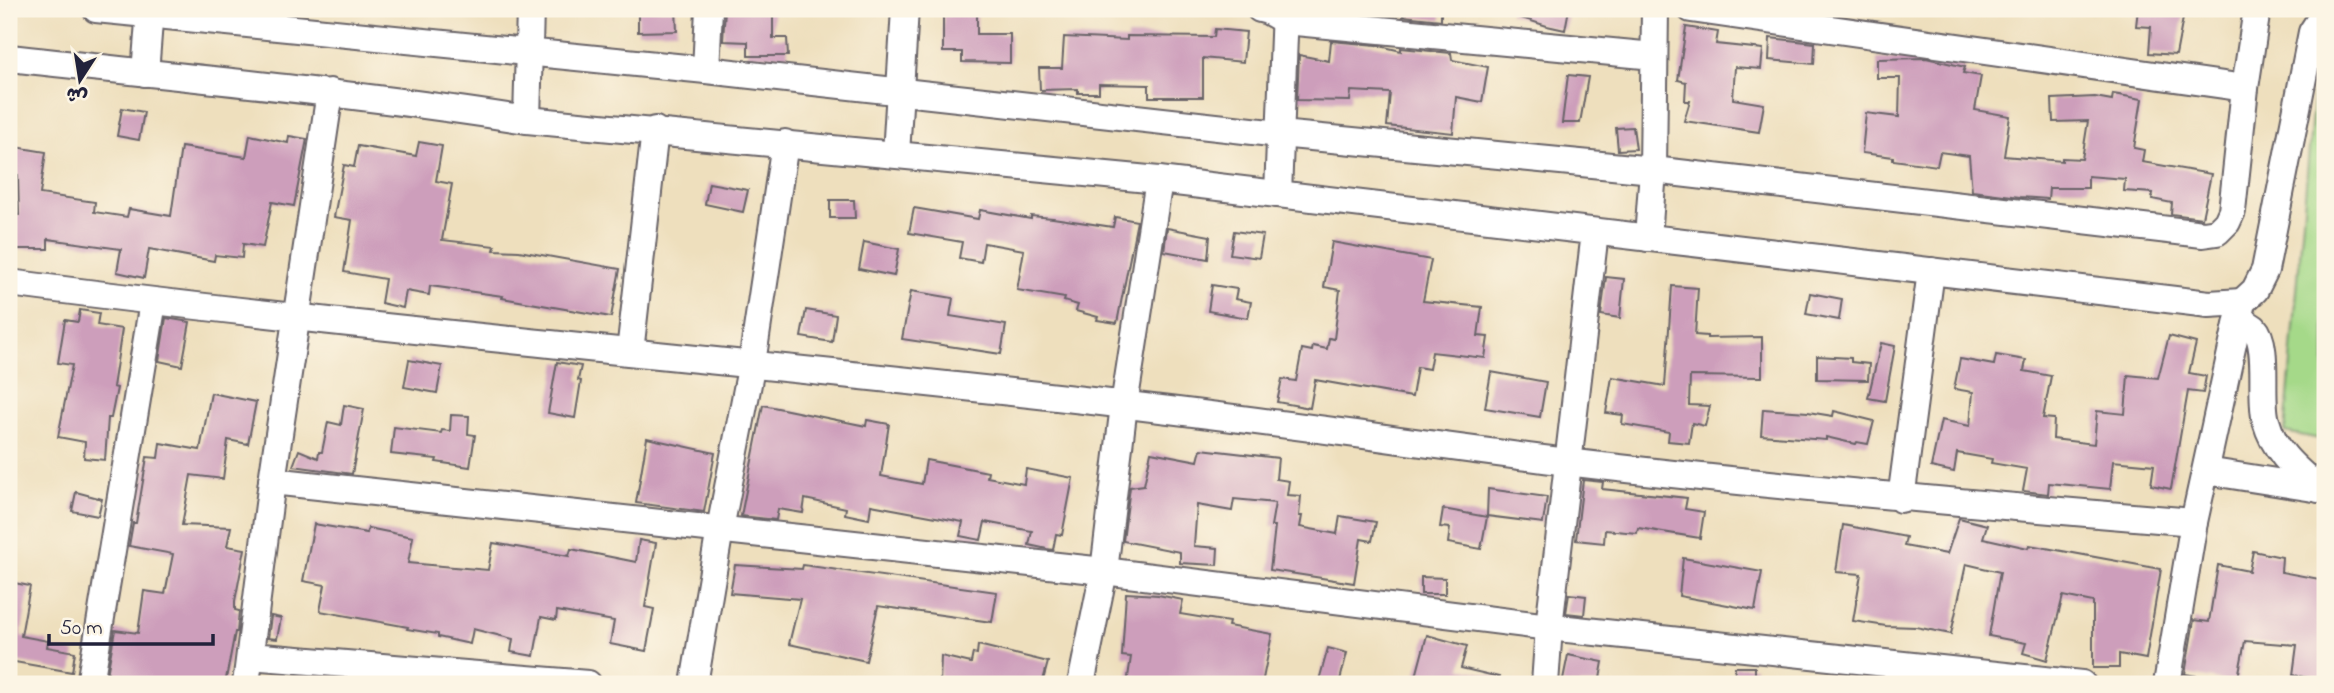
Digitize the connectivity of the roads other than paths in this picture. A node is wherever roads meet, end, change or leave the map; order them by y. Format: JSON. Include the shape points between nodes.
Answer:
{"nodes":[{"id":1,"x":96,"y":9,"type":"edge"},
{"id":2,"x":530,"y":9,"type":"edge"},
{"id":3,"x":709,"y":9,"type":"edge"},
{"id":4,"x":905,"y":9,"type":"edge"},
{"id":5,"x":1260,"y":9,"type":"edge"},
{"id":6,"x":1655,"y":9,"type":"edge"},
{"id":7,"x":1691,"y":9,"type":"edge"},
{"id":8,"x":2258,"y":9,"type":"edge"},
{"id":9,"x":150,"y":11,"type":"edge"},
{"id":10,"x":2325,"y":12,"type":"edge"},
{"id":11,"x":1285,"y":15,"type":"edge"},
{"id":12,"x":529,"y":53,"type":"junction"},
{"id":13,"x":1654,"y":56,"type":"junction"},
{"id":14,"x":9,"y":58,"type":"edge"},
{"id":15,"x":706,"y":70,"type":"junction"},
{"id":16,"x":145,"y":73,"type":"junction"},
{"id":17,"x":2245,"y":88,"type":"junction"},
{"id":18,"x":330,"y":92,"type":"junction"},
{"id":19,"x":901,"y":92,"type":"junction"},
{"id":20,"x":527,"y":120,"type":"junction"},
{"id":21,"x":655,"y":130,"type":"junction"},
{"id":22,"x":1280,"y":134,"type":"junction"},
{"id":23,"x":785,"y":144,"type":"junction"},
{"id":24,"x":896,"y":154,"type":"junction"},
{"id":25,"x":1653,"y":170,"type":"junction"},
{"id":26,"x":1159,"y":180,"type":"junction"},
{"id":27,"x":1278,"y":194,"type":"junction"},
{"id":28,"x":1595,"y":232,"type":"junction"},
{"id":29,"x":1648,"y":238,"type":"junction"},
{"id":30,"x":1931,"y":271,"type":"junction"},
{"id":31,"x":9,"y":283,"type":"edge"},
{"id":32,"x":153,"y":302,"type":"junction"},
{"id":33,"x":2241,"y":311,"type":"junction"},
{"id":34,"x":297,"y":316,"type":"junction"},
{"id":35,"x":630,"y":352,"type":"junction"},
{"id":36,"x":752,"y":363,"type":"junction"},
{"id":37,"x":1124,"y":405,"type":"junction"},
{"id":38,"x":1570,"y":462,"type":"junction"},
{"id":39,"x":2206,"y":471,"type":"junction"},
{"id":40,"x":272,"y":481,"type":"junction"},
{"id":41,"x":2322,"y":490,"type":"edge"},
{"id":42,"x":1901,"y":499,"type":"junction"},
{"id":43,"x":2194,"y":522,"type":"junction"},
{"id":44,"x":720,"y":529,"type":"junction"},
{"id":45,"x":1104,"y":571,"type":"junction"},
{"id":46,"x":1549,"y":627,"type":"junction"},
{"id":47,"x":250,"y":656,"type":"junction"},
{"id":48,"x":90,"y":684,"type":"edge"},
{"id":49,"x":246,"y":684,"type":"edge"},
{"id":50,"x":588,"y":684,"type":"edge"},
{"id":51,"x":694,"y":684,"type":"edge"},
{"id":52,"x":1081,"y":684,"type":"edge"},
{"id":53,"x":1545,"y":684,"type":"edge"},
{"id":54,"x":2082,"y":684,"type":"edge"},
{"id":55,"x":2167,"y":684,"type":"edge"}],
"edges":[{"from":1,"to":9,"type":"street"},
{"from":2,"to":12,"type":"street"},
{"from":3,"to":15,"type":"street"},
{"from":4,"to":19,"type":"street"},
{"from":5,"to":11,"type":"street"},
{"from":6,"to":13,"type":"street"},
{"from":7,"to":17,"type":"street"},
{"from":8,"to":17,"type":"street"},
{"from":9,"to":12,"type":"street"},
{"from":9,"to":16,"type":"street"},
{"from":10,"to":33,"type":"street","via":[[2312,32],[2265,270]]},
{"from":11,"to":13,"type":"street"},
{"from":11,"to":22,"type":"street"},
{"from":12,"to":15,"type":"street"},
{"from":12,"to":20,"type":"street"},
{"from":13,"to":25,"type":"street"},
{"from":14,"to":16,"type":"street"},
{"from":15,"to":19,"type":"street"},
{"from":16,"to":18,"type":"street"},
{"from":17,"to":25,"type":"street","via":[[2232,211],[2217,232],[2203,234]]},
{"from":18,"to":20,"type":"street"},
{"from":18,"to":34,"type":"street"},
{"from":19,"to":22,"type":"street"},
{"from":19,"to":24,"type":"street"},
{"from":20,"to":21,"type":"street"},
{"from":21,"to":23,"type":"street"},
{"from":21,"to":35,"type":"street"},
{"from":22,"to":25,"type":"street"},
{"from":22,"to":27,"type":"street"},
{"from":23,"to":24,"type":"street"},
{"from":23,"to":36,"type":"street"},
{"from":24,"to":26,"type":"street"},
{"from":25,"to":29,"type":"street"},
{"from":26,"to":27,"type":"street"},
{"from":26,"to":37,"type":"street"},
{"from":27,"to":28,"type":"street"},
{"from":28,"to":29,"type":"street"},
{"from":28,"to":38,"type":"street"},
{"from":29,"to":30,"type":"street"},
{"from":30,"to":33,"type":"street"},
{"from":30,"to":42,"type":"street"},
{"from":31,"to":32,"type":"street"},
{"from":32,"to":34,"type":"street"},
{"from":32,"to":48,"type":"street"},
{"from":33,"to":39,"type":"street"},
{"from":33,"to":41,"type":"street","via":[[2259,337],[2265,419],[2272,438],[2284,459]]},
{"from":34,"to":35,"type":"street"},
{"from":34,"to":40,"type":"street"},
{"from":35,"to":36,"type":"street"},
{"from":36,"to":37,"type":"street"},
{"from":36,"to":44,"type":"street"},
{"from":37,"to":38,"type":"street"},
{"from":37,"to":45,"type":"street"},
{"from":38,"to":42,"type":"street"},
{"from":38,"to":46,"type":"street"},
{"from":39,"to":41,"type":"street"},
{"from":39,"to":43,"type":"street"},
{"from":40,"to":44,"type":"street"},
{"from":40,"to":47,"type":"street"},
{"from":42,"to":43,"type":"street"},
{"from":43,"to":55,"type":"street"},
{"from":44,"to":45,"type":"street"},
{"from":44,"to":51,"type":"street"},
{"from":45,"to":46,"type":"street"},
{"from":45,"to":52,"type":"street"},
{"from":46,"to":53,"type":"street"},
{"from":46,"to":54,"type":"street"},
{"from":47,"to":49,"type":"street"},
{"from":47,"to":50,"type":"street"}]}
